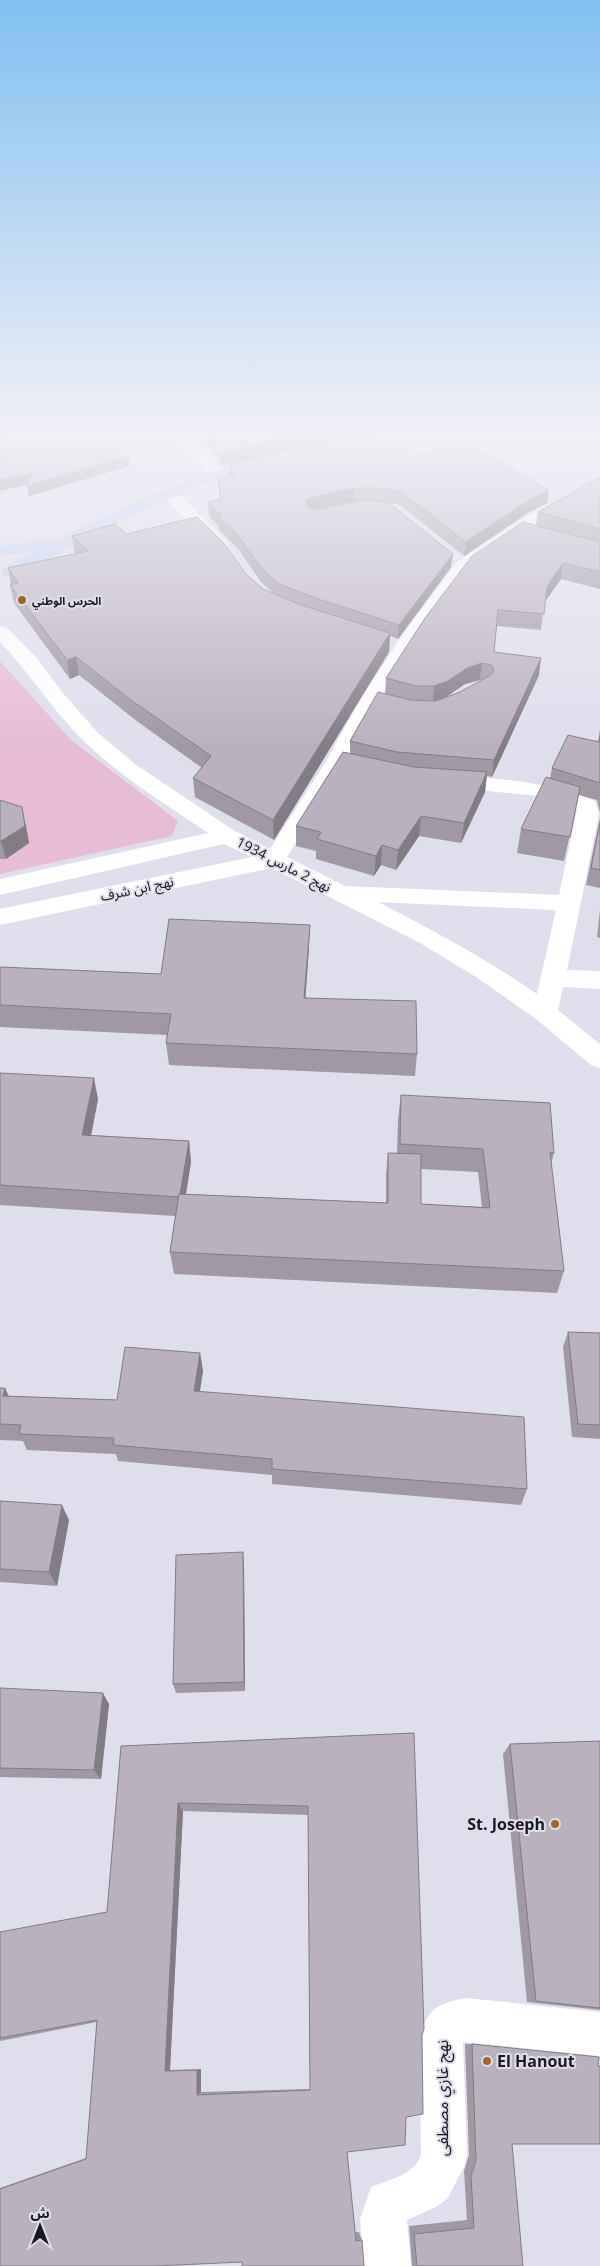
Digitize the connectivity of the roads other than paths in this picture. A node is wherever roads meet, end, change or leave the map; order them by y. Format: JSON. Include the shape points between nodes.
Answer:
{"nodes":[{"id":1,"x":78,"y":537,"type":"edge"},
{"id":2,"x":213,"y":537,"type":"edge"},
{"id":3,"x":506,"y":537,"type":"edge"},
{"id":4,"x":69,"y":541,"type":"junction"},
{"id":5,"x":1,"y":550,"type":"edge"},
{"id":6,"x":231,"y":554,"type":"edge"},
{"id":7,"x":448,"y":554,"type":"edge"},
{"id":8,"x":463,"y":566,"type":"junction"},
{"id":9,"x":5,"y":574,"type":"edge"},
{"id":10,"x":0,"y":631,"type":"edge"},
{"id":11,"x":0,"y":650,"type":"edge"},
{"id":12,"x":29,"y":661,"type":"junction"},
{"id":13,"x":371,"y":698,"type":"junction"},
{"id":14,"x":391,"y":705,"type":"edge"},
{"id":15,"x":431,"y":779,"type":"edge"},
{"id":16,"x":227,"y":836,"type":"junction"},
{"id":17,"x":274,"y":860,"type":"junction"},
{"id":18,"x":0,"y":886,"type":"edge"},
{"id":19,"x":338,"y":892,"type":"junction"},
{"id":20,"x":569,"y":902,"type":"junction"},
{"id":21,"x":0,"y":917,"type":"edge"},
{"id":22,"x":552,"y":978,"type":"junction"},
{"id":23,"x":600,"y":980,"type":"edge"},
{"id":24,"x":544,"y":1013,"type":"junction"},
{"id":25,"x":600,"y":1058,"type":"edge"},
{"id":26,"x":600,"y":2034,"type":"edge"},
{"id":27,"x":387,"y":2266,"type":"edge"}],
"edges":[{"from":1,"to":4,"type":"main road"},
{"from":2,"to":6,"type":"street"},
{"from":3,"to":8,"type":"street"},
{"from":4,"to":5,"type":"main road"},
{"from":4,"to":9,"type":"main road"},
{"from":5,"to":9,"type":"main road","via":[[10,553],[17,562]]},
{"from":7,"to":8,"type":"street"},
{"from":8,"to":13,"type":"street","via":[[395,646]]},
{"from":10,"to":12,"type":"street","name":"نهج 2 مارس 1934"},
{"from":11,"to":12,"type":"street"},
{"from":12,"to":16,"type":"street","name":"نهج 2 مارس 1934","via":[[90,736],[128,768]]},
{"from":13,"to":14,"type":"street"},
{"from":13,"to":17,"type":"street","via":[[344,765]]},
{"from":15,"to":20,"type":"street","via":[[509,786],[569,797],[587,806]]},
{"from":16,"to":17,"type":"street","name":"نهج 2 مارس 1934"},
{"from":16,"to":18,"type":"street"},
{"from":17,"to":19,"type":"street","name":"نهج 2 مارس 1934"},
{"from":17,"to":21,"type":"street","name":"نهج ابن شرف"},
{"from":19,"to":20,"type":"street"},
{"from":19,"to":24,"type":"street","name":"نهج 2 مارس 1934","via":[[444,946]]},
{"from":20,"to":22,"type":"street"},
{"from":22,"to":23,"type":"street"},
{"from":22,"to":24,"type":"street"},
{"from":24,"to":25,"type":"street","name":"نهج 2 مارس 1934"},
{"from":26,"to":27,"type":"street","name":"نهج غازي مصطفى","via":[[466,2020],[450,2023],[441,2035],[444,2155],[440,2171],[428,2187],[388,2204],[383,2224]]}]}
